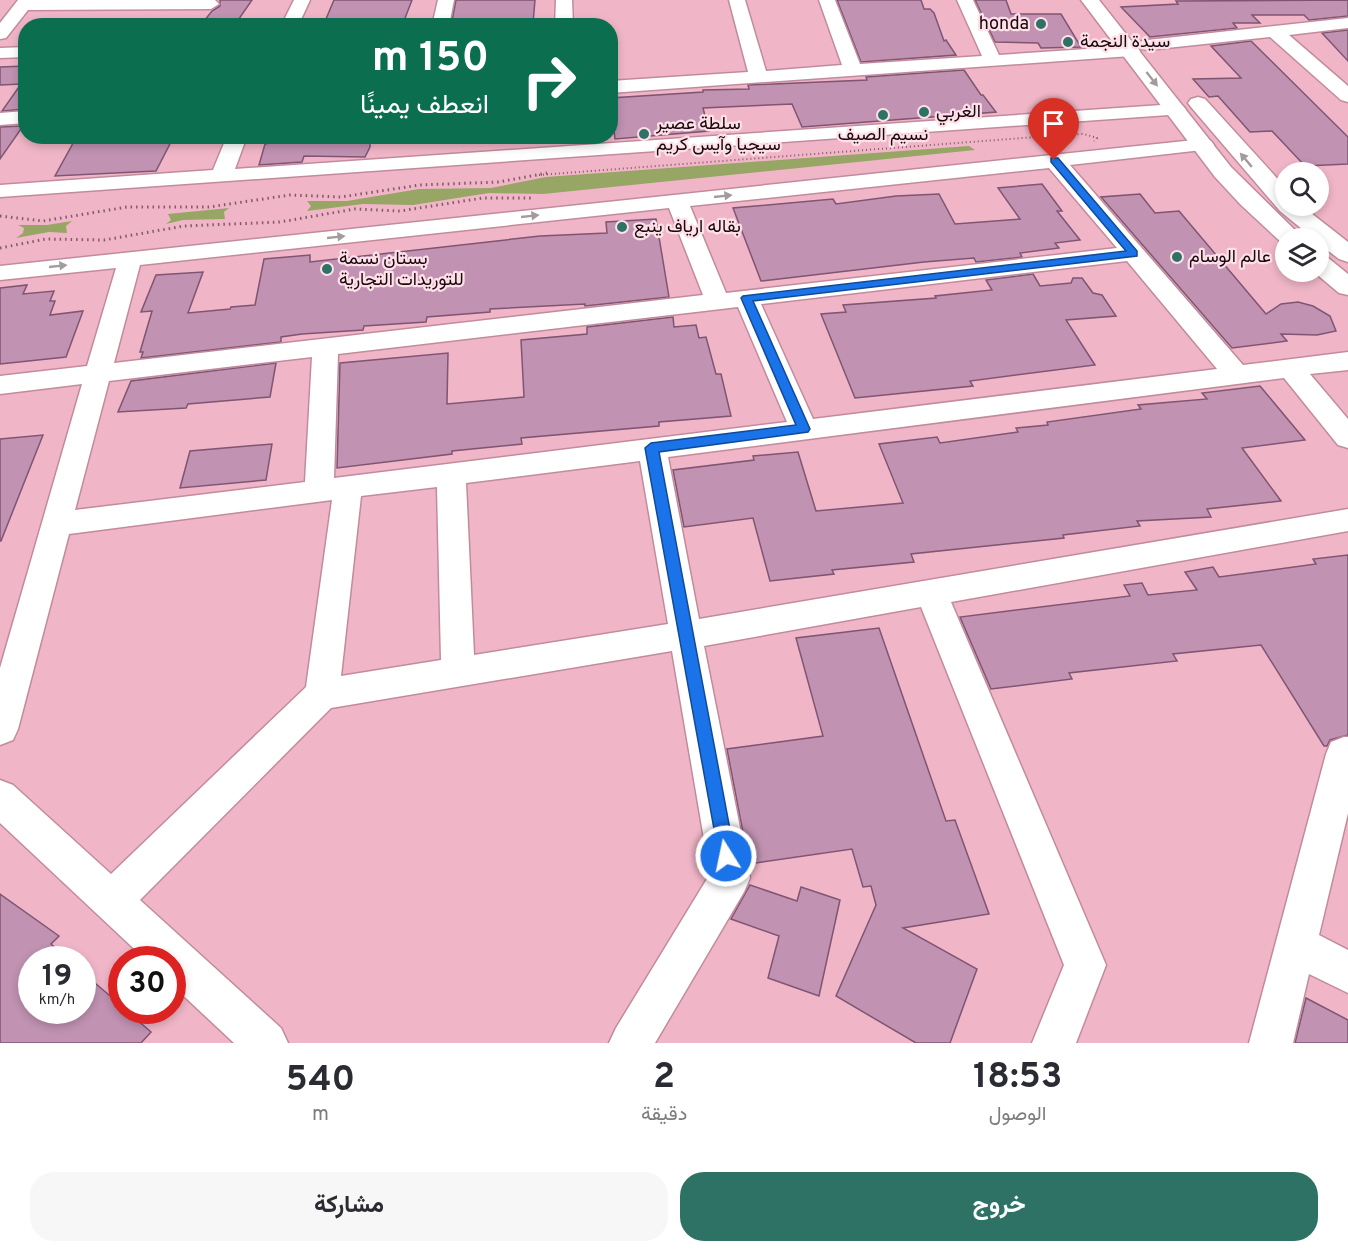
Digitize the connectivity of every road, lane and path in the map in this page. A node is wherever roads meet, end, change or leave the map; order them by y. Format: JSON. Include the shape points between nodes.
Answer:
{"nodes":[{"id":1,"x":302,"y":0,"type":"edge"},
{"id":2,"x":446,"y":0,"type":"edge"},
{"id":3,"x":564,"y":0,"type":"edge"},
{"id":4,"x":737,"y":0,"type":"edge"},
{"id":5,"x":827,"y":0,"type":"edge"},
{"id":6,"x":965,"y":0,"type":"edge"},
{"id":7,"x":1090,"y":0,"type":"edge"},
{"id":8,"x":1110,"y":0,"type":"edge"},
{"id":9,"x":212,"y":2,"type":"edge"},
{"id":10,"x":25,"y":3,"type":"edge"},
{"id":11,"x":201,"y":18,"type":"dead end"},
{"id":12,"x":293,"y":18,"type":"edge"},
{"id":13,"x":442,"y":18,"type":"edge"},
{"id":14,"x":564,"y":18,"type":"edge"},
{"id":15,"x":1348,"y":23,"type":"edge"},
{"id":16,"x":1274,"y":31,"type":"junction"},
{"id":17,"x":0,"y":34,"type":"edge"},
{"id":18,"x":1140,"y":48,"type":"junction"},
{"id":19,"x":18,"y":52,"type":"edge"},
{"id":20,"x":0,"y":53,"type":"edge"},
{"id":21,"x":993,"y":61,"type":"junction"},
{"id":22,"x":853,"y":70,"type":"junction"},
{"id":23,"x":1170,"y":71,"type":"dead end"},
{"id":24,"x":759,"y":77,"type":"junction"},
{"id":25,"x":618,"y":86,"type":"edge"},
{"id":26,"x":1185,"y":88,"type":"dead end"},
{"id":27,"x":1348,"y":96,"type":"edge"},
{"id":28,"x":1176,"y":110,"type":"junction"},
{"id":29,"x":1076,"y":117,"type":"junction"},
{"id":30,"x":18,"y":118,"type":"edge"},
{"id":31,"x":0,"y":119,"type":"edge"},
{"id":32,"x":618,"y":141,"type":"edge"},
{"id":33,"x":1091,"y":142,"type":"dead end"},
{"id":34,"x":237,"y":144,"type":"edge"},
{"id":35,"x":253,"y":144,"type":"edge"},
{"id":36,"x":562,"y":144,"type":"edge"},
{"id":37,"x":1204,"y":145,"type":"junction"},
{"id":38,"x":1126,"y":153,"type":"junction"},
{"id":39,"x":1054,"y":160,"type":"junction"},
{"id":40,"x":239,"y":173,"type":"junction"},
{"id":41,"x":1275,"y":190,"type":"edge"},
{"id":42,"x":0,"y":191,"type":"edge"},
{"id":43,"x":534,"y":198,"type":"dead end"},
{"id":44,"x":677,"y":201,"type":"junction"},
{"id":45,"x":0,"y":216,"type":"edge"},
{"id":46,"x":1300,"y":216,"type":"edge"},
{"id":47,"x":1280,"y":228,"type":"edge"},
{"id":48,"x":0,"y":248,"type":"edge"},
{"id":49,"x":1338,"y":251,"type":"edge"},
{"id":50,"x":1134,"y":253,"type":"junction"},
{"id":51,"x":130,"y":259,"type":"junction"},
{"id":52,"x":0,"y":273,"type":"edge"},
{"id":53,"x":1348,"y":287,"type":"edge"},
{"id":54,"x":746,"y":298,"type":"junction"},
{"id":55,"x":718,"y":302,"type":"junction"},
{"id":56,"x":325,"y":347,"type":"junction"},
{"id":57,"x":1348,"y":361,"type":"edge"},
{"id":58,"x":1289,"y":367,"type":"junction"},
{"id":59,"x":99,"y":374,"type":"junction"},
{"id":60,"x":1236,"y":374,"type":"junction"},
{"id":61,"x":0,"y":385,"type":"edge"},
{"id":62,"x":804,"y":429,"type":"junction"},
{"id":63,"x":1348,"y":438,"type":"edge"},
{"id":64,"x":651,"y":448,"type":"junction"},
{"id":65,"x":452,"y":474,"type":"junction"},
{"id":66,"x":334,"y":488,"type":"junction"},
{"id":67,"x":1348,"y":520,"type":"edge"},
{"id":68,"x":57,"y":524,"type":"junction"},
{"id":69,"x":931,"y":592,"type":"junction"},
{"id":70,"x":686,"y":635,"type":"junction"},
{"id":71,"x":458,"y":672,"type":"junction"},
{"id":72,"x":322,"y":694,"type":"junction"},
{"id":73,"x":0,"y":729,"type":"edge"},
{"id":74,"x":1348,"y":754,"type":"edge"},
{"id":75,"x":0,"y":798,"type":"edge"},
{"id":76,"x":111,"y":901,"type":"junction"},
{"id":77,"x":1296,"y":945,"type":"junction"},
{"id":78,"x":1348,"y":972,"type":"edge"},
{"id":79,"x":251,"y":1038,"type":"edge"},
{"id":80,"x":631,"y":1043,"type":"edge"},
{"id":81,"x":1054,"y":1043,"type":"edge"},
{"id":82,"x":1271,"y":1043,"type":"edge"}],
"edges":[{"from":1,"to":12,"type":"street"},
{"from":2,"to":13,"type":"street"},
{"from":3,"to":14,"type":"street"},
{"from":4,"to":24,"type":"street"},
{"from":5,"to":22,"type":"street"},
{"from":6,"to":21,"type":"street"},
{"from":7,"to":18,"type":"main road"},
{"from":8,"to":18,"type":"main road"},
{"from":9,"to":10,"type":"street"},
{"from":9,"to":11,"type":"street"},
{"from":10,"to":17,"type":"street"},
{"from":15,"to":16,"type":"street"},
{"from":16,"to":18,"type":"street"},
{"from":16,"to":27,"type":"street"},
{"from":18,"to":21,"type":"street"},
{"from":18,"to":23,"type":"main road"},
{"from":18,"to":28,"type":"main road","one_way":true},
{"from":19,"to":20,"type":"street"},
{"from":21,"to":22,"type":"street"},
{"from":22,"to":24,"type":"street"},
{"from":24,"to":25,"type":"street"},
{"from":41,"to":26,"type":"main road","one_way":true},
{"from":28,"to":29,"type":"street"},
{"from":28,"to":37,"type":"main road"},
{"from":29,"to":32,"type":"street"},
{"from":29,"to":38,"type":"street","via":[[1118,128],[1130,142]]},
{"from":30,"to":31,"type":"street"},
{"from":33,"to":45,"type":"path","via":[[1097,138],[1092,134],[1062,135],[554,172],[498,182],[420,185],[341,197],[290,195],[209,207],[127,207],[43,221]]},
{"from":34,"to":40,"type":"street"},
{"from":35,"to":40,"type":"street"},
{"from":36,"to":40,"type":"street","via":[[412,156],[390,179],[341,186],[288,185]]},
{"from":37,"to":38,"type":"street"},
{"from":37,"to":47,"type":"main road","via":[[1249,200]]},
{"from":38,"to":39,"type":"street"},
{"from":44,"to":39,"type":"street","one_way":true},
{"from":39,"to":50,"type":"street"},
{"from":40,"to":42,"type":"street"},
{"from":43,"to":48,"type":"path","via":[[483,198],[400,211],[355,208],[280,222],[184,226],[104,240],[46,239]]},
{"from":51,"to":44,"type":"street","one_way":true,"via":[[259,245],[300,226],[332,220],[397,218],[422,228]]},
{"from":44,"to":55,"type":"street"},
{"from":46,"to":49,"type":"main road"},
{"from":49,"to":53,"type":"main road"},
{"from":50,"to":54,"type":"street"},
{"from":50,"to":60,"type":"street"},
{"from":52,"to":51,"type":"street","one_way":true},
{"from":51,"to":59,"type":"street"},
{"from":54,"to":55,"type":"street"},
{"from":54,"to":62,"type":"street"},
{"from":55,"to":56,"type":"street"},
{"from":56,"to":59,"type":"street"},
{"from":56,"to":66,"type":"street"},
{"from":57,"to":58,"type":"street"},
{"from":58,"to":60,"type":"street"},
{"from":58,"to":63,"type":"street"},
{"from":59,"to":61,"type":"street"},
{"from":59,"to":68,"type":"street"},
{"from":60,"to":62,"type":"street"},
{"from":62,"to":64,"type":"street"},
{"from":64,"to":65,"type":"street"},
{"from":64,"to":70,"type":"street"},
{"from":65,"to":66,"type":"street"},
{"from":65,"to":71,"type":"street"},
{"from":66,"to":68,"type":"street"},
{"from":66,"to":72,"type":"street"},
{"from":67,"to":69,"type":"street"},
{"from":68,"to":73,"type":"street"},
{"from":69,"to":70,"type":"street"},
{"from":69,"to":81,"type":"street","via":[[1084,965]]},
{"from":70,"to":71,"type":"street"},
{"from":70,"to":80,"type":"street","via":[[730,878]]},
{"from":71,"to":72,"type":"street"},
{"from":72,"to":76,"type":"street"},
{"from":74,"to":77,"type":"street","via":[[1344,754]]},
{"from":75,"to":76,"type":"street"},
{"from":76,"to":79,"type":"street"},
{"from":77,"to":78,"type":"street"},
{"from":77,"to":82,"type":"street"}]}
